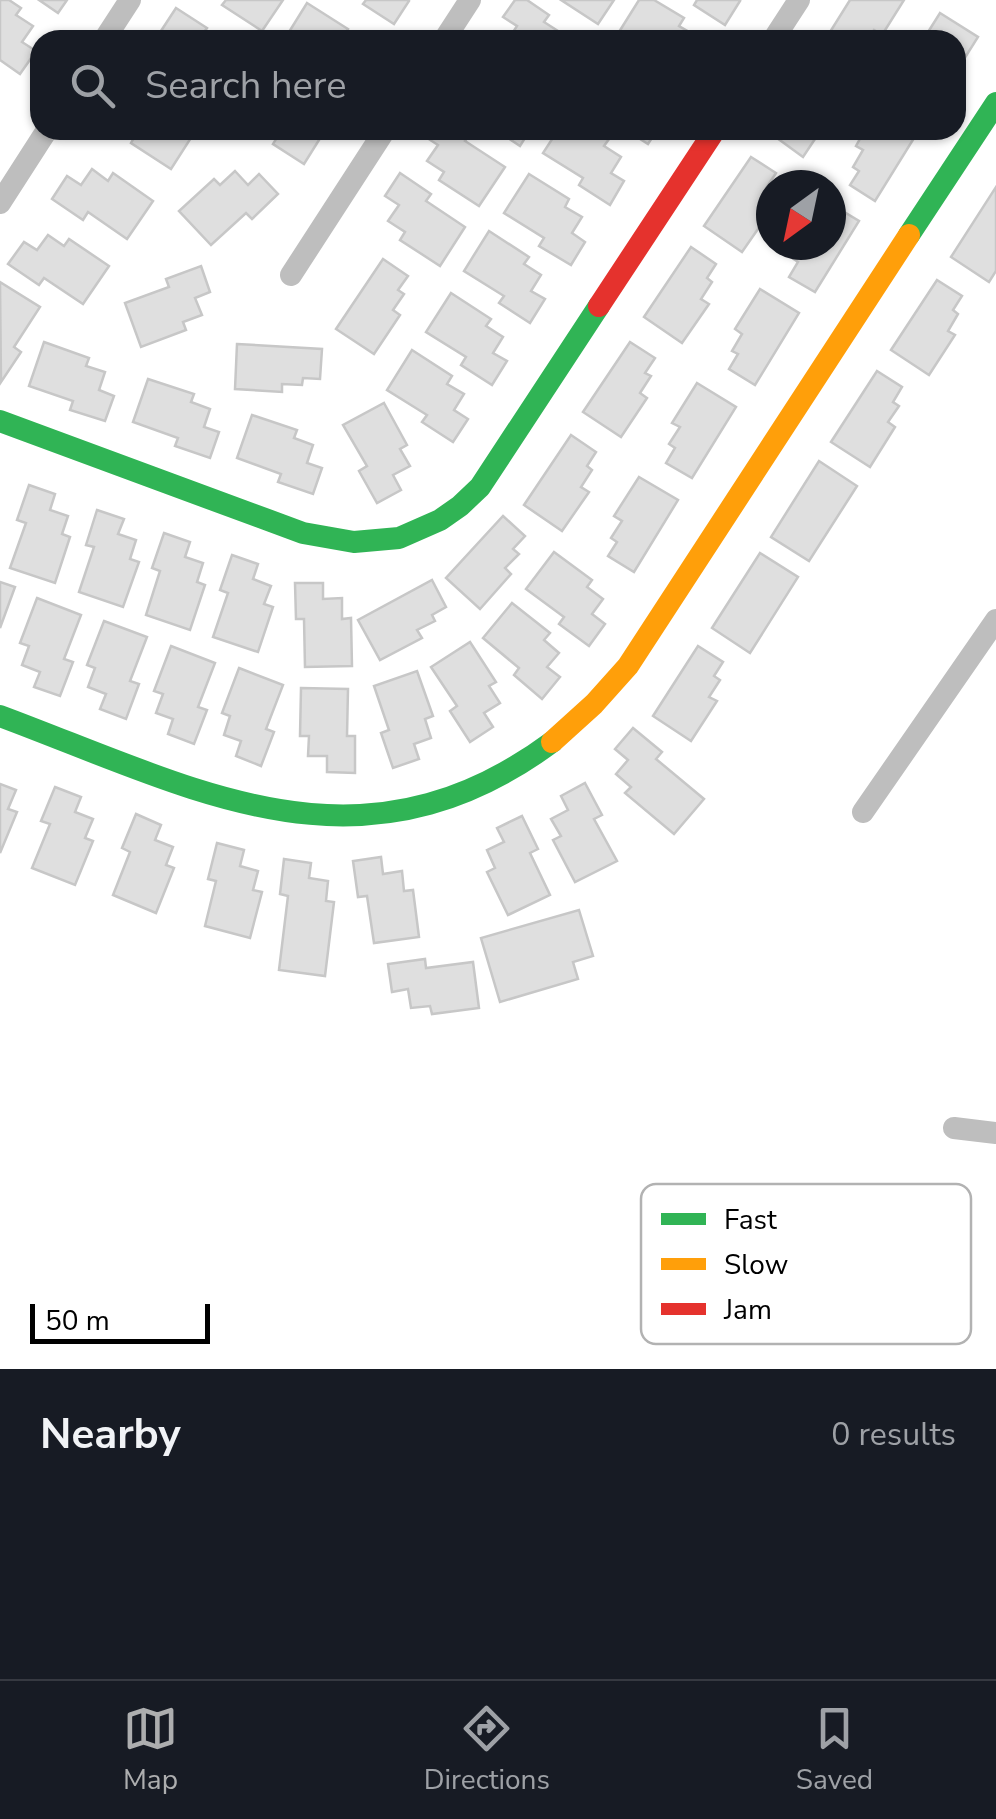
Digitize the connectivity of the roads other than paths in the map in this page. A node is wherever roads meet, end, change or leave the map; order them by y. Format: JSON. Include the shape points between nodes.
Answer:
{"nodes":[{"id":1,"x":130,"y":0,"type":"edge"},
{"id":2,"x":470,"y":0,"type":"edge"},
{"id":3,"x":799,"y":0,"type":"edge"},
{"id":4,"x":110,"y":30,"type":"edge"},
{"id":5,"x":450,"y":30,"type":"edge"},
{"id":6,"x":780,"y":30,"type":"edge"},
{"id":7,"x":996,"y":103,"type":"edge"},
{"id":8,"x":41,"y":140,"type":"edge"},
{"id":9,"x":379,"y":140,"type":"edge"},
{"id":10,"x":707,"y":140,"type":"edge"},
{"id":11,"x":0,"y":203,"type":"edge"},
{"id":12,"x":291,"y":275,"type":"dead end"},
{"id":13,"x":0,"y":421,"type":"edge"},
{"id":14,"x":996,"y":620,"type":"edge"},
{"id":15,"x":0,"y":716,"type":"edge"},
{"id":16,"x":863,"y":812,"type":"dead end"},
{"id":17,"x":954,"y":1128,"type":"dead end"},
{"id":18,"x":996,"y":1133,"type":"edge"}],
"edges":[{"from":1,"to":4,"type":"street"},
{"from":2,"to":5,"type":"street"},
{"from":3,"to":6,"type":"street"},
{"from":7,"to":15,"type":"street","via":[[628,666],[600,701],[528,763],[485,788],[435,805],[341,816],[292,812],[195,786]]},
{"from":8,"to":11,"type":"street"},
{"from":9,"to":12,"type":"street"},
{"from":10,"to":13,"type":"street","via":[[480,488],[430,528],[370,544],[337,542]]},
{"from":14,"to":16,"type":"street"},
{"from":17,"to":18,"type":"street"}]}
